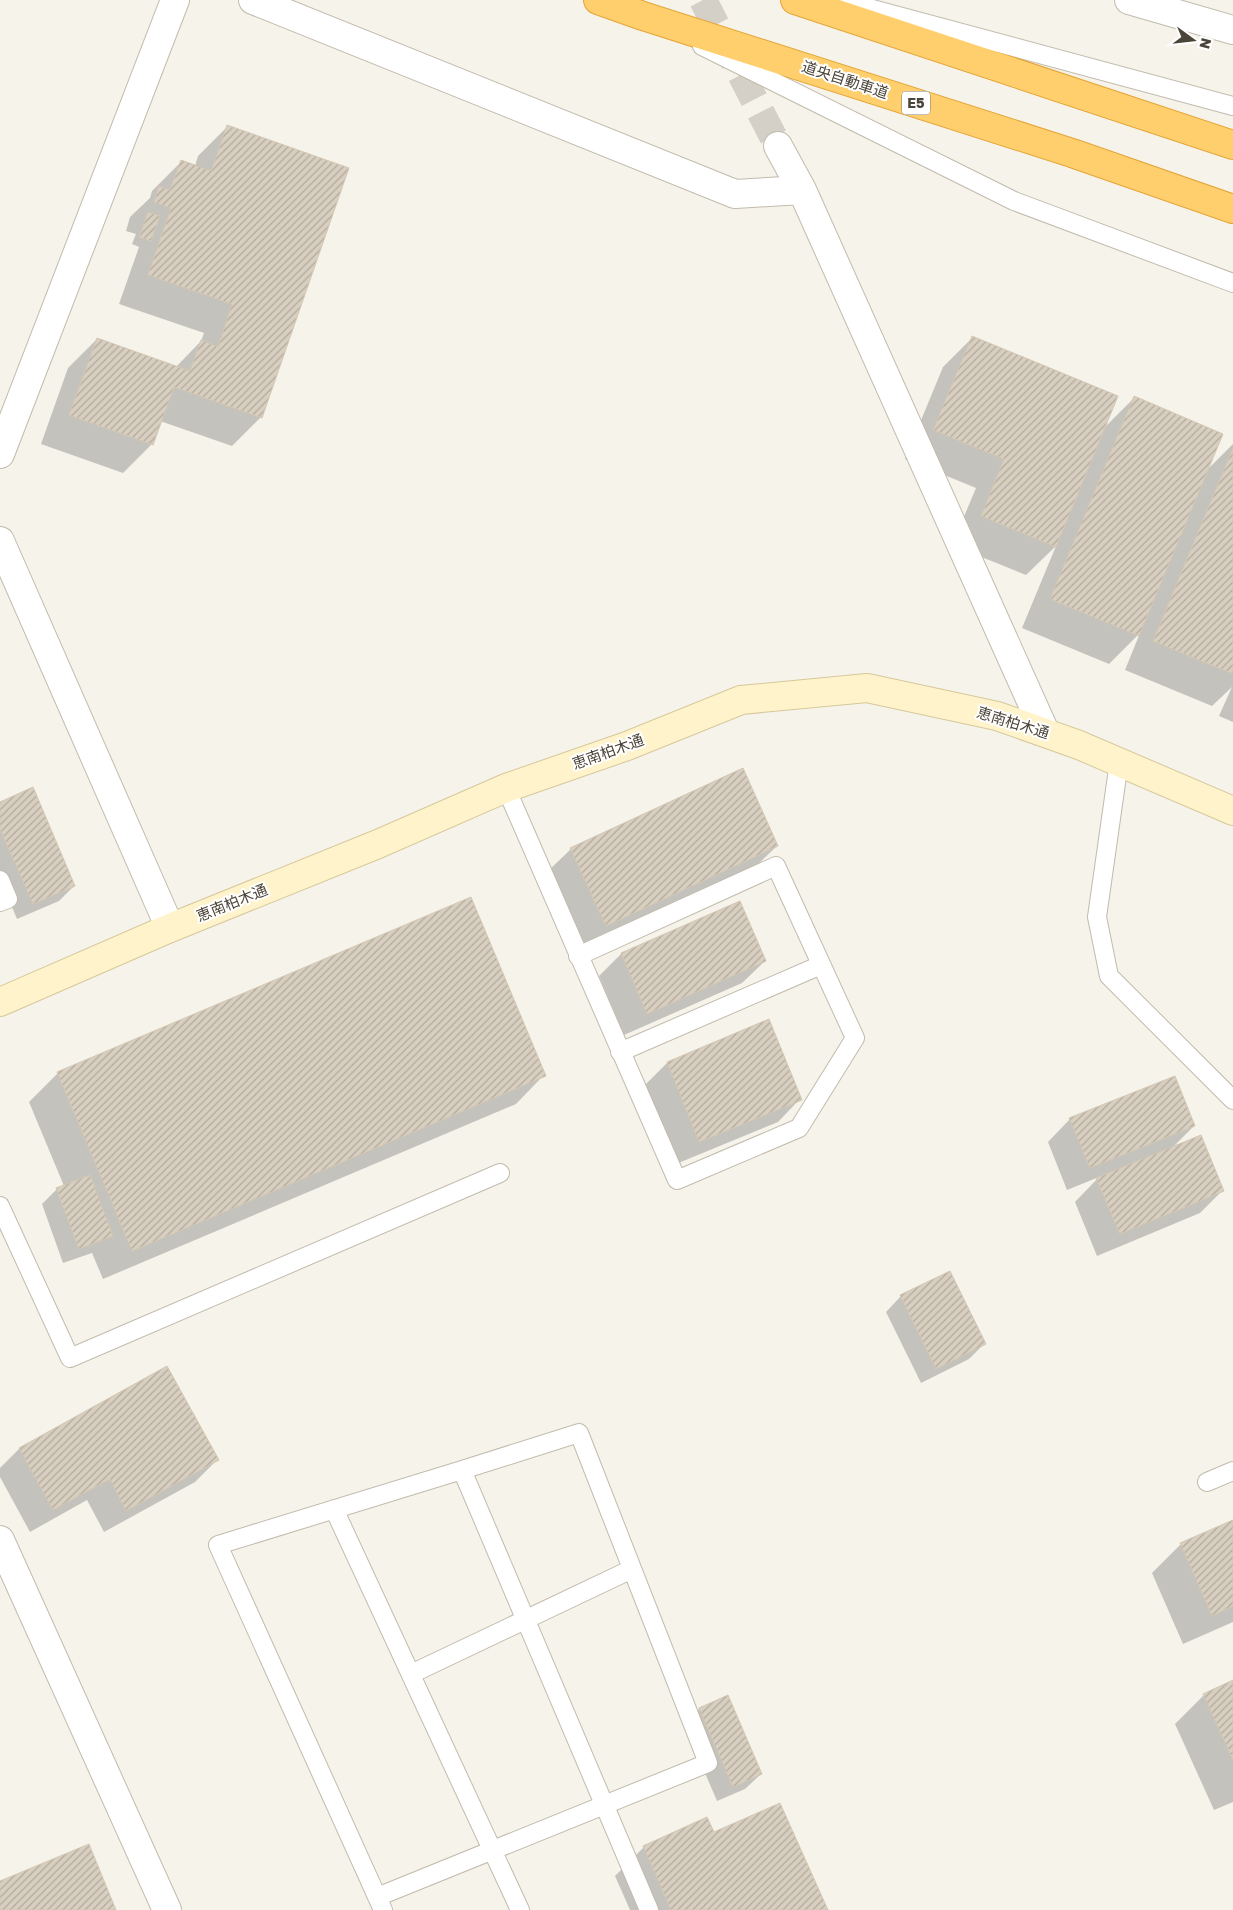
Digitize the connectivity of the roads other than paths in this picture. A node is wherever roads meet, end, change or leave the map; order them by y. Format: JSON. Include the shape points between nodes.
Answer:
{"nodes":[{"id":1,"x":175,"y":0,"type":"edge"},
{"id":2,"x":253,"y":0,"type":"edge"},
{"id":3,"x":598,"y":0,"type":"edge"},
{"id":4,"x":795,"y":0,"type":"edge"},
{"id":5,"x":839,"y":0,"type":"edge"},
{"id":6,"x":1129,"y":0,"type":"edge"},
{"id":7,"x":643,"y":16,"type":"junction"},
{"id":8,"x":1233,"y":30,"type":"edge"},
{"id":9,"x":1233,"y":106,"type":"edge"},
{"id":10,"x":1233,"y":145,"type":"edge"},
{"id":11,"x":778,"y":146,"type":"tunnel mouth"},
{"id":12,"x":802,"y":190,"type":"junction"},
{"id":13,"x":1233,"y":209,"type":"edge"},
{"id":14,"x":1233,"y":283,"type":"edge"},
{"id":15,"x":2,"y":445,"type":"edge"},
{"id":16,"x":0,"y":540,"type":"edge"},
{"id":17,"x":1045,"y":732,"type":"junction"},
{"id":18,"x":1119,"y":762,"type":"junction"},
{"id":19,"x":506,"y":788,"type":"junction"},
{"id":20,"x":1233,"y":811,"type":"edge"},
{"id":21,"x":0,"y":880,"type":"edge"},
{"id":22,"x":0,"y":902,"type":"edge"},
{"id":23,"x":170,"y":928,"type":"junction"},
{"id":24,"x":578,"y":956,"type":"junction"},
{"id":25,"x":822,"y":965,"type":"junction"},
{"id":26,"x":0,"y":1002,"type":"edge"},
{"id":27,"x":620,"y":1052,"type":"junction"},
{"id":28,"x":1233,"y":1100,"type":"edge"},
{"id":29,"x":500,"y":1172,"type":"dead end"},
{"id":30,"x":0,"y":1206,"type":"edge"},
{"id":31,"x":462,"y":1470,"type":"junction"},
{"id":32,"x":1233,"y":1471,"type":"edge"},
{"id":33,"x":1207,"y":1482,"type":"dead end"},
{"id":34,"x":334,"y":1509,"type":"junction"},
{"id":35,"x":0,"y":1540,"type":"edge"},
{"id":36,"x":632,"y":1569,"type":"junction"},
{"id":37,"x":525,"y":1620,"type":"junction"},
{"id":38,"x":411,"y":1674,"type":"junction"},
{"id":39,"x":604,"y":1806,"type":"junction"},
{"id":40,"x":494,"y":1851,"type":"junction"},
{"id":41,"x":380,"y":1904,"type":"edge"},
{"id":42,"x":166,"y":1910,"type":"edge"},
{"id":43,"x":520,"y":1910,"type":"edge"},
{"id":44,"x":648,"y":1910,"type":"edge"}],
"edges":[{"from":1,"to":15,"type":"street"},
{"from":2,"to":12,"type":"street","via":[[735,194]]},
{"from":3,"to":7,"type":"highway","name":"道央自動車道","number":"E5"},
{"from":4,"to":10,"type":"highway"},
{"from":5,"to":9,"type":"lane"},
{"from":6,"to":8,"type":"street"},
{"from":7,"to":13,"type":"highway","name":"道央自動車道","number":"E5","via":[[1072,153]]},
{"from":7,"to":14,"type":"lane","via":[[1014,201]]},
{"from":11,"to":12,"type":"street"},
{"from":12,"to":17,"type":"street"},
{"from":16,"to":23,"type":"street"},
{"from":17,"to":18,"type":"street","name":"恵南柏木通"},
{"from":17,"to":19,"type":"street","name":"恵南柏木通","via":[[997,716],[867,688],[741,700],[627,746]]},
{"from":18,"to":20,"type":"street","name":"恵南柏木通"},
{"from":18,"to":28,"type":"lane","via":[[1097,917],[1109,976]]},
{"from":19,"to":23,"type":"street","name":"恵南柏木通"},
{"from":19,"to":24,"type":"lane"},
{"from":21,"to":22,"type":"lane","via":[[8,899]]},
{"from":23,"to":26,"type":"street","name":"恵南柏木通"},
{"from":24,"to":25,"type":"lane","via":[[776,866]]},
{"from":24,"to":27,"type":"lane"},
{"from":25,"to":27,"type":"lane"},
{"from":25,"to":27,"type":"lane","via":[[855,1038],[798,1128],[677,1180]]},
{"from":29,"to":30,"type":"lane","via":[[70,1358]]},
{"from":31,"to":34,"type":"lane"},
{"from":31,"to":36,"type":"lane","via":[[579,1433]]},
{"from":31,"to":37,"type":"lane"},
{"from":32,"to":33,"type":"lane"},
{"from":34,"to":38,"type":"lane"},
{"from":34,"to":41,"type":"lane","via":[[218,1544]]},
{"from":35,"to":42,"type":"street"},
{"from":36,"to":37,"type":"lane"},
{"from":36,"to":39,"type":"lane","via":[[708,1763]]},
{"from":37,"to":38,"type":"lane"},
{"from":37,"to":39,"type":"lane"},
{"from":38,"to":40,"type":"lane"},
{"from":39,"to":40,"type":"lane"},
{"from":39,"to":44,"type":"lane"},
{"from":40,"to":41,"type":"lane"},
{"from":40,"to":43,"type":"lane"}]}
